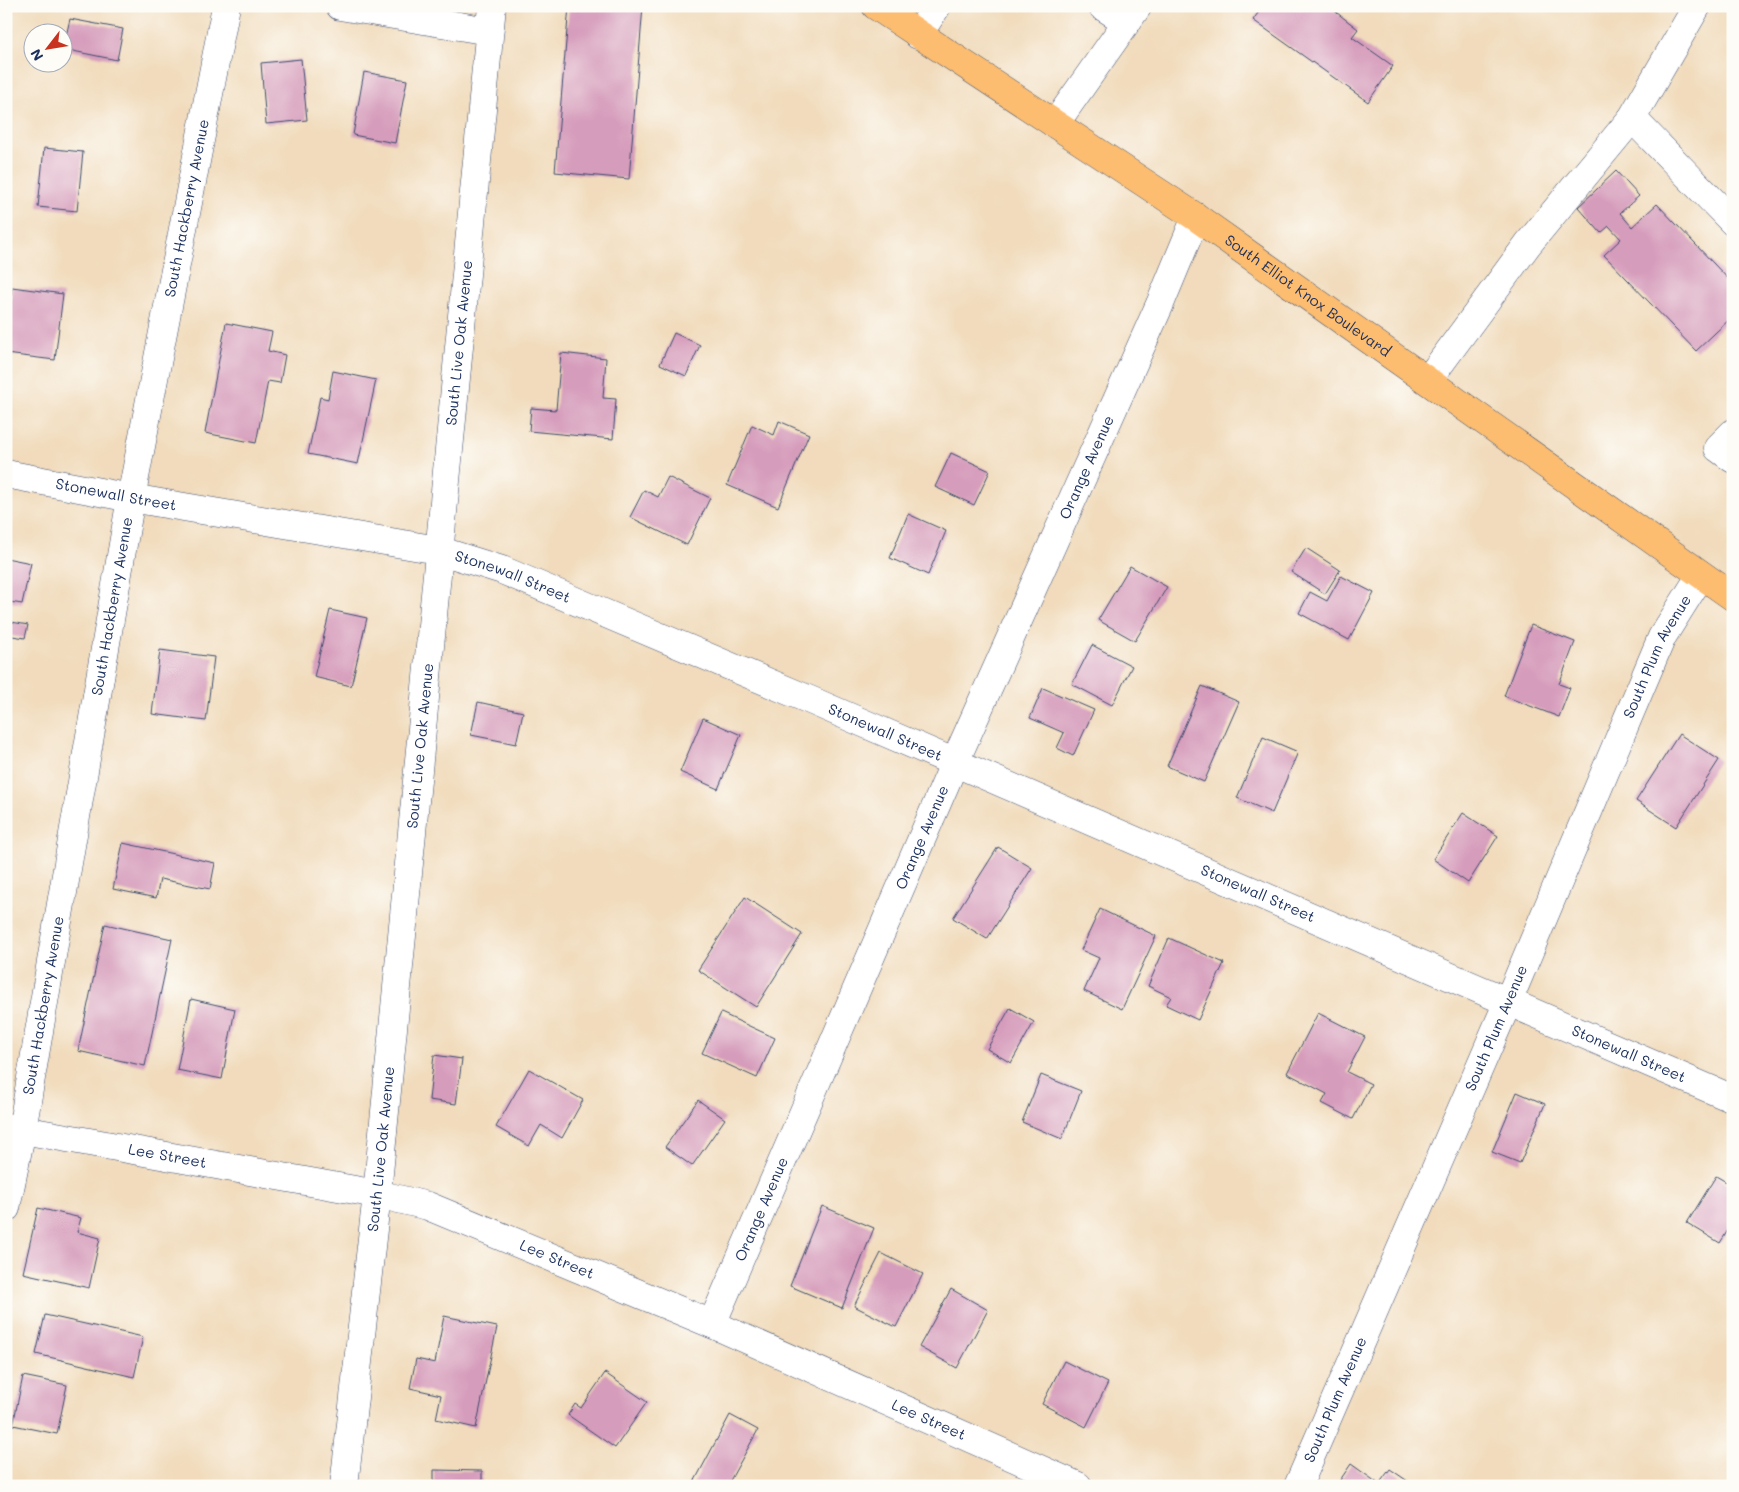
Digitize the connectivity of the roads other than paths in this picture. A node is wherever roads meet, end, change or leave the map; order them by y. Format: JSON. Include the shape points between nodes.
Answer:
{"nodes":[{"id":1,"x":226,"y":6,"type":"edge"},
{"id":2,"x":340,"y":6,"type":"edge"},
{"id":3,"x":876,"y":6,"type":"edge"},
{"id":4,"x":937,"y":6,"type":"edge"},
{"id":5,"x":1102,"y":6,"type":"edge"},
{"id":6,"x":1697,"y":6,"type":"edge"},
{"id":7,"x":1132,"y":14,"type":"edge"},
{"id":8,"x":490,"y":19,"type":"edge"},
{"id":9,"x":918,"y":35,"type":"junction"},
{"id":10,"x":1632,"y":118,"type":"junction"},
{"id":11,"x":1056,"y":124,"type":"junction"},
{"id":12,"x":1196,"y":217,"type":"junction"},
{"id":13,"x":1733,"y":222,"type":"edge"},
{"id":14,"x":1428,"y":380,"type":"junction"},
{"id":15,"x":1733,"y":433,"type":"edge"},
{"id":16,"x":1733,"y":459,"type":"edge"},
{"id":17,"x":6,"y":474,"type":"edge"},
{"id":18,"x":131,"y":498,"type":"junction"},
{"id":19,"x":438,"y":550,"type":"junction"},
{"id":20,"x":1701,"y":574,"type":"junction"},
{"id":21,"x":1733,"y":597,"type":"edge"},
{"id":22,"x":954,"y":764,"type":"junction"},
{"id":23,"x":1507,"y":1004,"type":"junction"},
{"id":24,"x":1733,"y":1100,"type":"edge"},
{"id":25,"x":14,"y":1129,"type":"edge"},
{"id":26,"x":377,"y":1194,"type":"junction"},
{"id":27,"x":6,"y":1208,"type":"edge"},
{"id":28,"x":712,"y":1324,"type":"junction"},
{"id":29,"x":344,"y":1486,"type":"edge"},
{"id":30,"x":1078,"y":1486,"type":"edge"},
{"id":31,"x":1298,"y":1486,"type":"edge"}],
"edges":[{"from":1,"to":18,"type":"street","name":"South Hackberry Avenue"},
{"from":2,"to":8,"type":"street"},
{"from":3,"to":9,"type":"main road","name":"South Elliot Knox Boulevard"},
{"from":4,"to":9,"type":"street"},
{"from":5,"to":7,"type":"street"},
{"from":6,"to":10,"type":"street"},
{"from":7,"to":11,"type":"street"},
{"from":8,"to":19,"type":"street","name":"South Live Oak Avenue"},
{"from":9,"to":11,"type":"main road","name":"South Elliot Knox Boulevard"},
{"from":10,"to":13,"type":"street"},
{"from":10,"to":14,"type":"street","via":[[1528,244]]},
{"from":11,"to":12,"type":"main road","name":"South Elliot Knox Boulevard"},
{"from":12,"to":14,"type":"main road","name":"South Elliot Knox Boulevard"},
{"from":12,"to":22,"type":"street","name":"Orange Avenue"},
{"from":14,"to":20,"type":"main road","name":"South Elliot Knox Boulevard"},
{"from":15,"to":16,"type":"street","via":[[1718,448]]},
{"from":17,"to":18,"type":"street","name":"Stonewall Street"},
{"from":18,"to":19,"type":"street","name":"Stonewall Street"},
{"from":18,"to":25,"type":"street","name":"South Hackberry Avenue"},
{"from":19,"to":22,"type":"street","name":"Stonewall Street","via":[[502,570]]},
{"from":19,"to":26,"type":"street","name":"South Live Oak Avenue"},
{"from":20,"to":21,"type":"main road","name":"South Elliot Knox Boulevard"},
{"from":20,"to":23,"type":"street","name":"South Plum Avenue","via":[[1662,637]]},
{"from":22,"to":23,"type":"street","name":"Stonewall Street"},
{"from":22,"to":28,"type":"street","name":"Orange Avenue"},
{"from":23,"to":24,"type":"street","name":"Stonewall Street"},
{"from":23,"to":31,"type":"street","name":"South Plum Avenue"},
{"from":25,"to":26,"type":"street","name":"Lee Street"},
{"from":25,"to":27,"type":"street","name":"South Hackberry Avenue"},
{"from":26,"to":28,"type":"street","name":"Lee Street","via":[[428,1206]]},
{"from":26,"to":29,"type":"street","name":"South Live Oak Avenue"},
{"from":28,"to":30,"type":"street","name":"Lee Street"}]}
